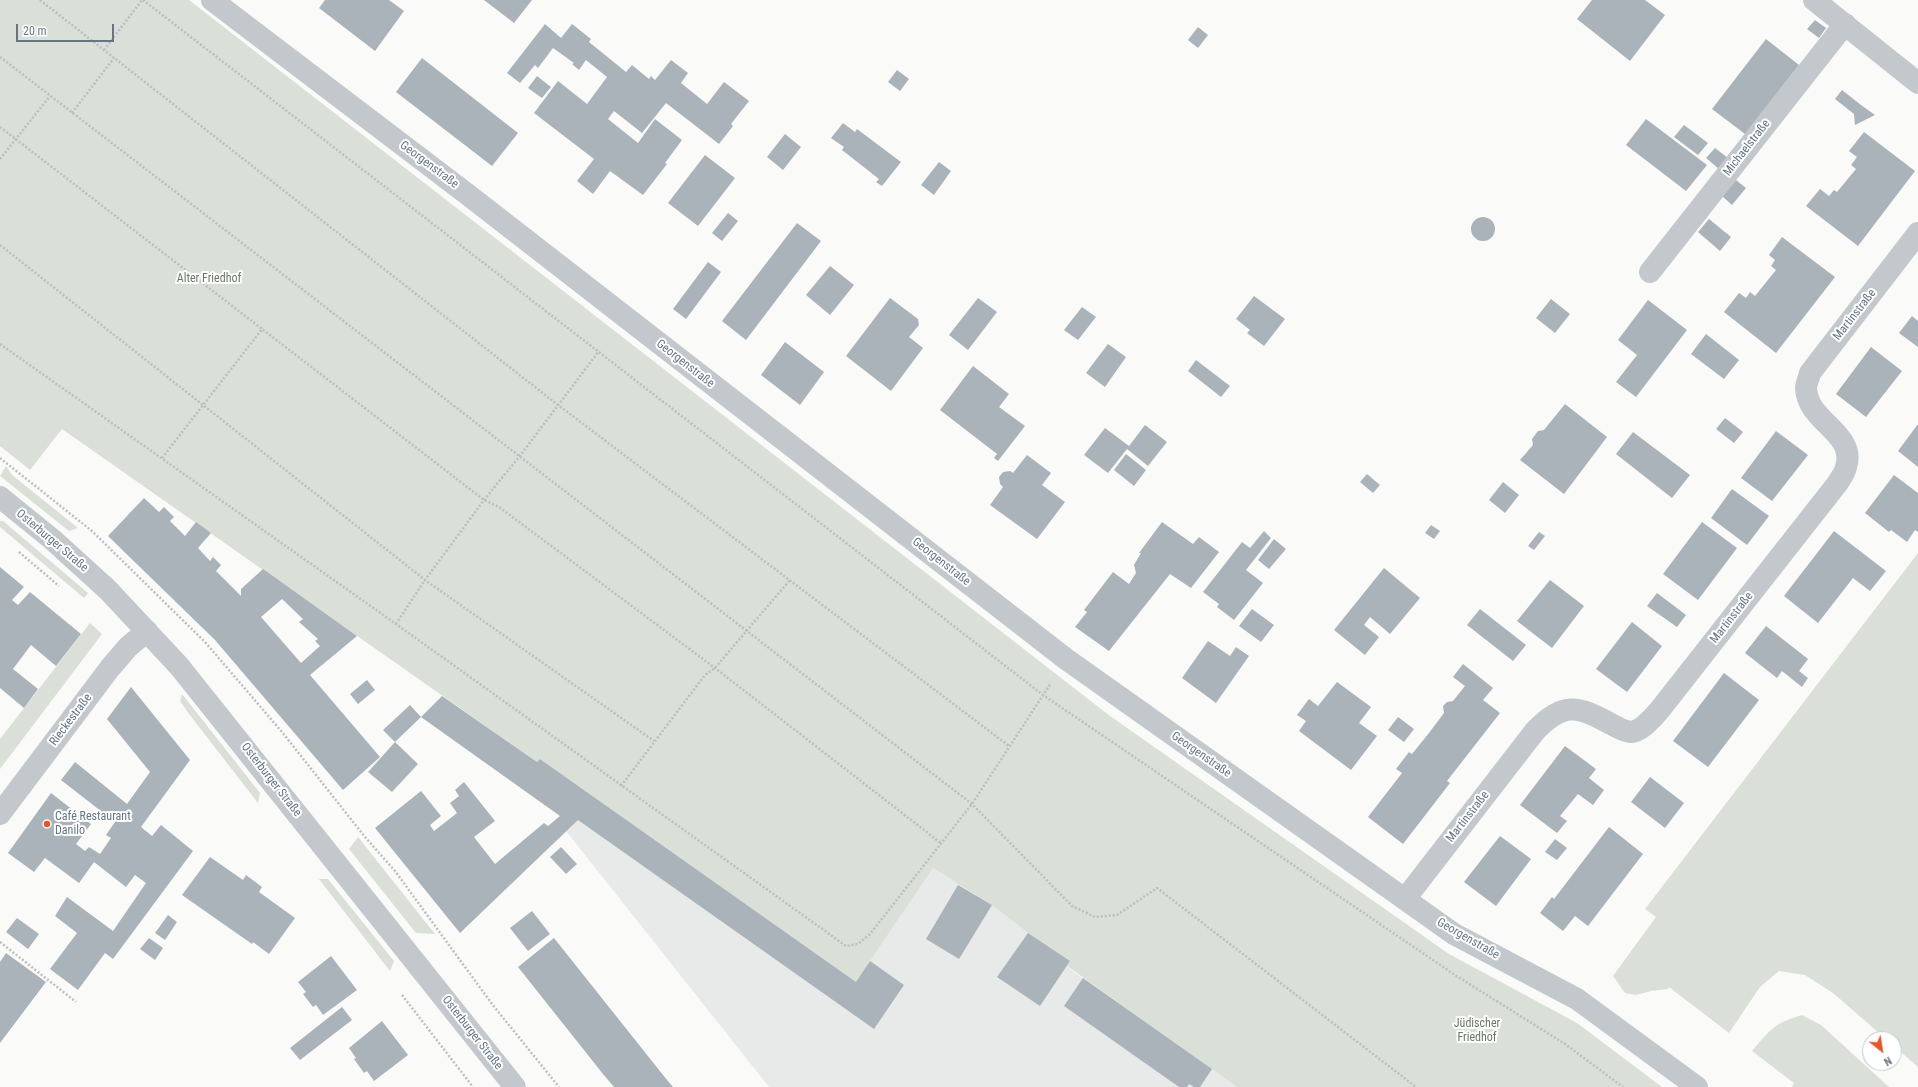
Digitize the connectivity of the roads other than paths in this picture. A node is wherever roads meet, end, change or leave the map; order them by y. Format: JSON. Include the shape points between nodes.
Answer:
{"nodes":[{"id":1,"x":212,"y":0,"type":"edge"},
{"id":2,"x":1814,"y":0,"type":"edge"},
{"id":3,"x":1845,"y":24,"type":"junction"},
{"id":4,"x":1918,"y":83,"type":"edge"},
{"id":5,"x":1918,"y":233,"type":"edge"},
{"id":6,"x":1650,"y":272,"type":"dead end"},
{"id":7,"x":0,"y":497,"type":"edge"},
{"id":8,"x":147,"y":631,"type":"junction"},
{"id":9,"x":0,"y":814,"type":"edge"},
{"id":10,"x":1405,"y":899,"type":"junction"},
{"id":11,"x":515,"y":1087,"type":"edge"},
{"id":12,"x":1697,"y":1087,"type":"edge"}],
"edges":[{"from":1,"to":10,"type":"street","name":"Georgenstraße","via":[[474,199],[1066,659]]},
{"from":2,"to":3,"type":"street"},
{"from":3,"to":4,"type":"street"},
{"from":3,"to":6,"type":"street","name":"Michaelstraße"},
{"from":5,"to":10,"type":"street","name":"Martinstraße","via":[[1810,373],[1806,387],[1810,404],[1818,416],[1838,433],[1847,450],[1846,467],[1837,484],[1658,712],[1644,726],[1632,732],[1622,730],[1578,709],[1562,711],[1547,718]]},
{"from":7,"to":8,"type":"street","name":"Osterburger Straße","via":[[82,565]]},
{"from":8,"to":9,"type":"street","name":"Rieckestraße","via":[[128,647],[110,668]]},
{"from":8,"to":11,"type":"street","name":"Osterburger Straße","via":[[236,736]]},
{"from":10,"to":12,"type":"street","name":"Georgenstraße","via":[[1454,934],[1577,999]]}]}
